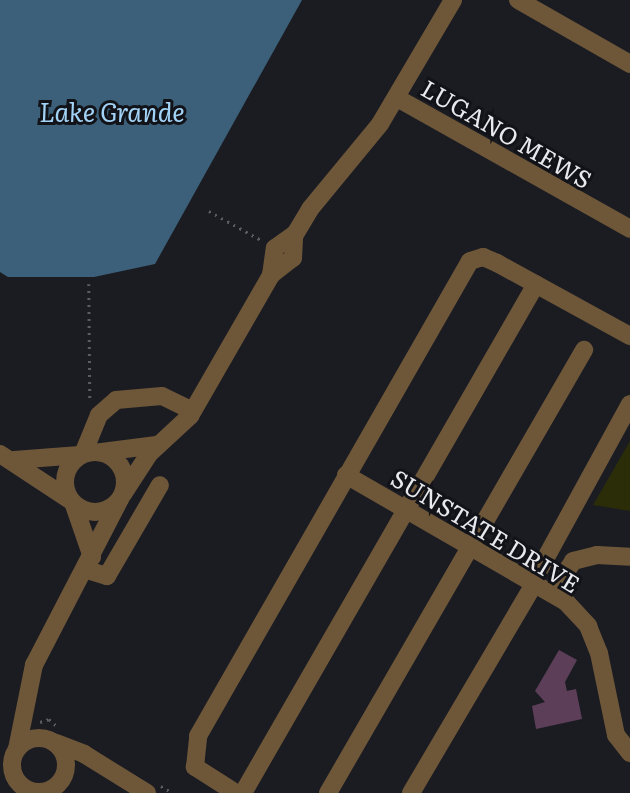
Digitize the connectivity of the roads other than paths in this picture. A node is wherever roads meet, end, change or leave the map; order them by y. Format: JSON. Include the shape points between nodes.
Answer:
{"nodes":[{"id":1,"x":453,"y":0,"type":"edge"},
{"id":2,"x":518,"y":0,"type":"edge"},
{"id":3,"x":630,"y":64,"type":"edge"},
{"id":4,"x":397,"y":98,"type":"junction"},
{"id":5,"x":630,"y":229,"type":"edge"},
{"id":6,"x":536,"y":284,"type":"junction"},
{"id":7,"x":630,"y":336,"type":"edge"},
{"id":8,"x":584,"y":350,"type":"dead end"},
{"id":9,"x":630,"y":404,"type":"edge"},
{"id":10,"x":193,"y":411,"type":"junction"},
{"id":11,"x":157,"y":445,"type":"junction"},
{"id":12,"x":88,"y":453,"type":"junction"},
{"id":13,"x":7,"y":457,"type":"edge"},
{"id":14,"x":346,"y":475,"type":"junction"},
{"id":15,"x":160,"y":485,"type":"dead end"},
{"id":16,"x":122,"y":496,"type":"junction"},
{"id":17,"x":72,"y":501,"type":"junction"},
{"id":18,"x":406,"y":510,"type":"junction"},
{"id":19,"x":468,"y":546,"type":"junction"},
{"id":20,"x":630,"y":557,"type":"edge"},
{"id":21,"x":89,"y":564,"type":"junction"},
{"id":22,"x":533,"y":583,"type":"junction"},
{"id":23,"x":551,"y":593,"type":"junction"},
{"id":24,"x":26,"y":698,"type":"junction"},
{"id":25,"x":54,"y":742,"type":"junction"},
{"id":26,"x":17,"y":750,"type":"junction"},
{"id":27,"x":630,"y":753,"type":"edge"},
{"id":28,"x":0,"y":764,"type":"edge"},
{"id":29,"x":111,"y":772,"type":"junction"},
{"id":30,"x":0,"y":782,"type":"edge"},
{"id":31,"x":60,"y":784,"type":"edge"},
{"id":32,"x":27,"y":789,"type":"edge"},
{"id":33,"x":148,"y":793,"type":"edge"},
{"id":34,"x":236,"y":793,"type":"edge"},
{"id":35,"x":243,"y":793,"type":"edge"},
{"id":36,"x":328,"y":793,"type":"edge"},
{"id":37,"x":411,"y":793,"type":"edge"}],
"edges":[{"from":1,"to":4,"type":"street"},
{"from":2,"to":3,"type":"street"},
{"from":4,"to":5,"type":"street","name":"LUGANO MEWS"},
{"from":4,"to":10,"type":"street","via":[[295,234],[274,250],[271,275]]},
{"from":6,"to":7,"type":"street"},
{"from":6,"to":14,"type":"street","via":[[483,257],[470,261]]},
{"from":6,"to":18,"type":"street"},
{"from":8,"to":19,"type":"street"},
{"from":9,"to":22,"type":"street"},
{"from":10,"to":11,"type":"street"},
{"from":10,"to":12,"type":"street","via":[[162,396],[116,400],[99,415]]},
{"from":11,"to":12,"type":"street"},
{"from":11,"to":16,"type":"street"},
{"from":12,"to":13,"type":"street","via":[[50,461]]},
{"from":12,"to":16,"type":"street","via":[[116,459],[123,470]]},
{"from":12,"to":17,"type":"street","via":[[66,473]]},
{"from":13,"to":17,"type":"street"},
{"from":14,"to":18,"type":"street","name":"SUNSTATE DRIVE"},
{"from":14,"to":34,"type":"street","via":[[198,736],[195,767]]},
{"from":15,"to":21,"type":"street","via":[[107,576]]},
{"from":16,"to":17,"type":"street","via":[[100,512],[82,510]]},
{"from":16,"to":21,"type":"street"},
{"from":17,"to":21,"type":"street","via":[[86,528]]},
{"from":18,"to":19,"type":"street","name":"SUNSTATE DRIVE"},
{"from":18,"to":35,"type":"street"},
{"from":19,"to":22,"type":"street","name":"SUNSTATE DRIVE"},
{"from":19,"to":36,"type":"street"},
{"from":20,"to":23,"type":"street","via":[[597,555],[573,561]]},
{"from":21,"to":24,"type":"street","via":[[38,656]]},
{"from":22,"to":23,"type":"street","name":"SUNSTATE DRIVE"},
{"from":22,"to":37,"type":"street"},
{"from":23,"to":27,"type":"street","name":"SUNSTATE DRIVE","via":[[588,626],[599,653],[616,735]]},
{"from":24,"to":25,"type":"street","via":[[34,719]]},
{"from":24,"to":26,"type":"street"},
{"from":25,"to":26,"type":"street","via":[[36,738]]},
{"from":25,"to":29,"type":"street"},
{"from":25,"to":31,"type":"street","via":[[65,760]]},
{"from":26,"to":28,"type":"street"},
{"from":26,"to":32,"type":"street","via":[[13,770]]},
{"from":29,"to":31,"type":"street","via":[[81,769]]},
{"from":29,"to":33,"type":"street"},
{"from":30,"to":32,"type":"street"},
{"from":31,"to":32,"type":"street","via":[[41,792]]}]}
